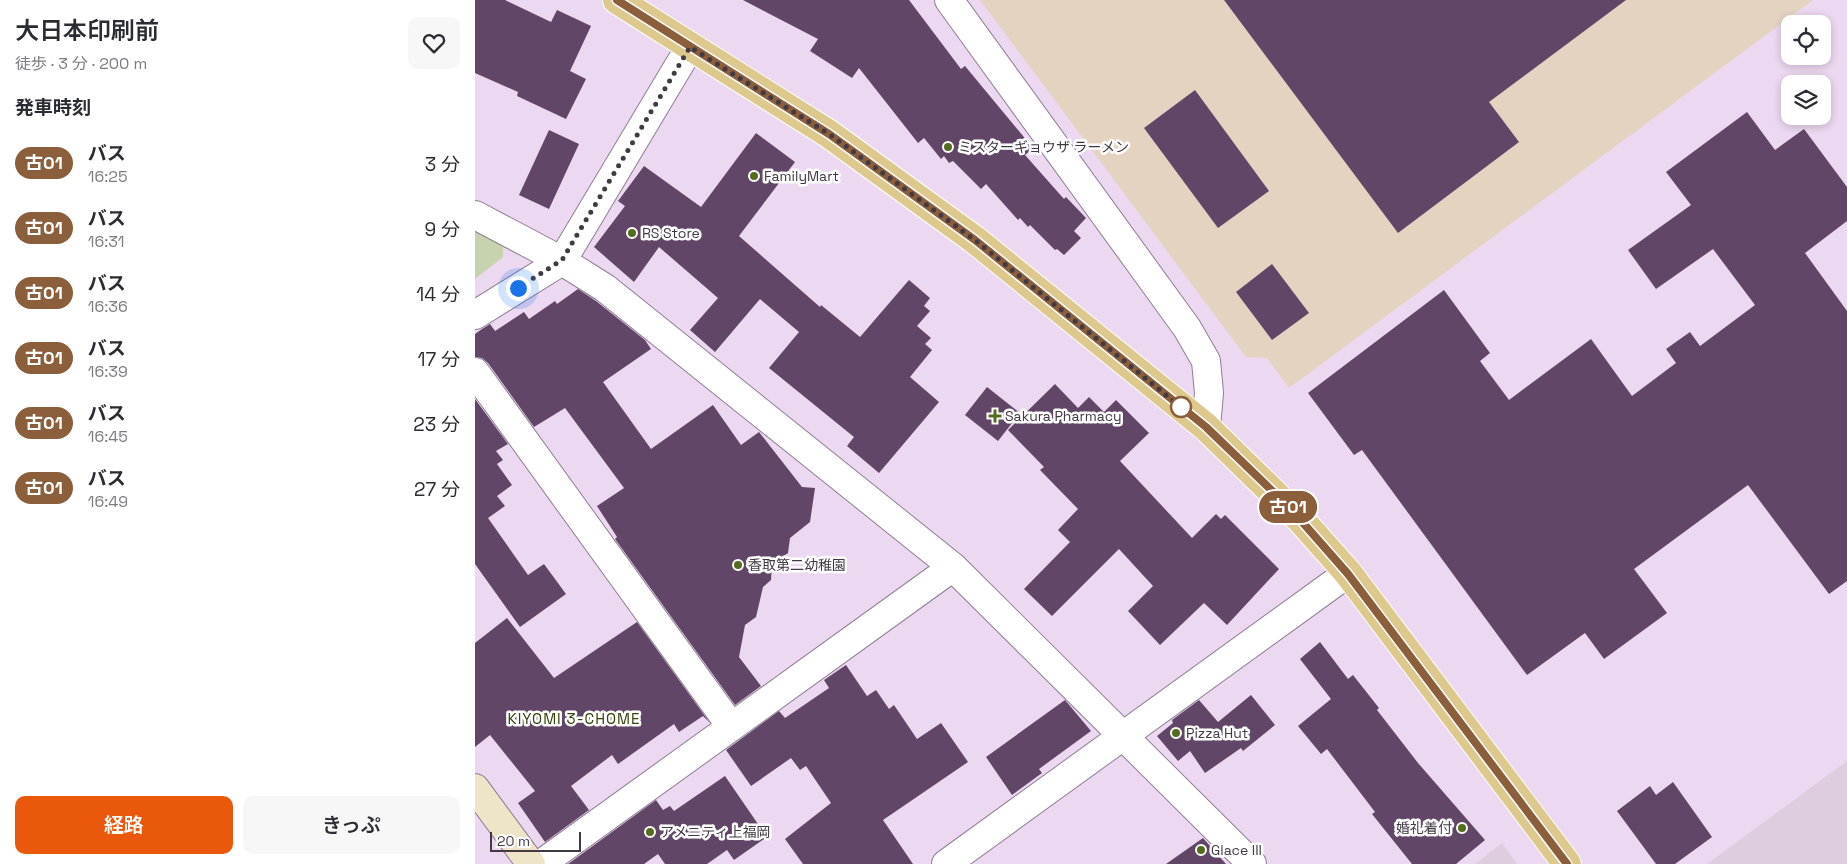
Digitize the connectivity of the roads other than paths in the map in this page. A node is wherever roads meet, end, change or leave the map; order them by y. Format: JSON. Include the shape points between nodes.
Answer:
{"nodes":[{"id":1,"x":617,"y":0,"type":"edge"},
{"id":2,"x":949,"y":0,"type":"edge"},
{"id":3,"x":690,"y":47,"type":"junction"},
{"id":4,"x":475,"y":215,"type":"edge"},
{"id":5,"x":562,"y":260,"type":"junction"},
{"id":6,"x":475,"y":315,"type":"edge"},
{"id":7,"x":475,"y":372,"type":"edge"},
{"id":8,"x":1206,"y":427,"type":"junction"},
{"id":9,"x":953,"y":567,"type":"junction"},
{"id":10,"x":1348,"y":574,"type":"junction"},
{"id":11,"x":731,"y":726,"type":"junction"},
{"id":12,"x":1124,"y":735,"type":"junction"},
{"id":13,"x":475,"y":788,"type":"edge"},
{"id":14,"x":531,"y":864,"type":"edge"},
{"id":15,"x":541,"y":864,"type":"edge"},
{"id":16,"x":946,"y":864,"type":"edge"},
{"id":17,"x":1252,"y":864,"type":"edge"},
{"id":18,"x":1567,"y":864,"type":"edge"}],
"edges":[{"from":1,"to":3,"type":"main road"},
{"from":2,"to":8,"type":"street","via":[[1187,328],[1207,361]]},
{"from":3,"to":5,"type":"street"},
{"from":3,"to":8,"type":"main road","via":[[829,134],[967,234]]},
{"from":4,"to":5,"type":"street"},
{"from":5,"to":6,"type":"street"},
{"from":5,"to":9,"type":"street","via":[[605,288]]},
{"from":7,"to":11,"type":"street"},
{"from":8,"to":10,"type":"main road","via":[[1288,507]]},
{"from":9,"to":11,"type":"street"},
{"from":9,"to":12,"type":"street"},
{"from":10,"to":12,"type":"street"},
{"from":10,"to":18,"type":"main road"},
{"from":11,"to":15,"type":"street"},
{"from":12,"to":16,"type":"street"},
{"from":12,"to":17,"type":"street"},
{"from":13,"to":14,"type":"street"}]}
